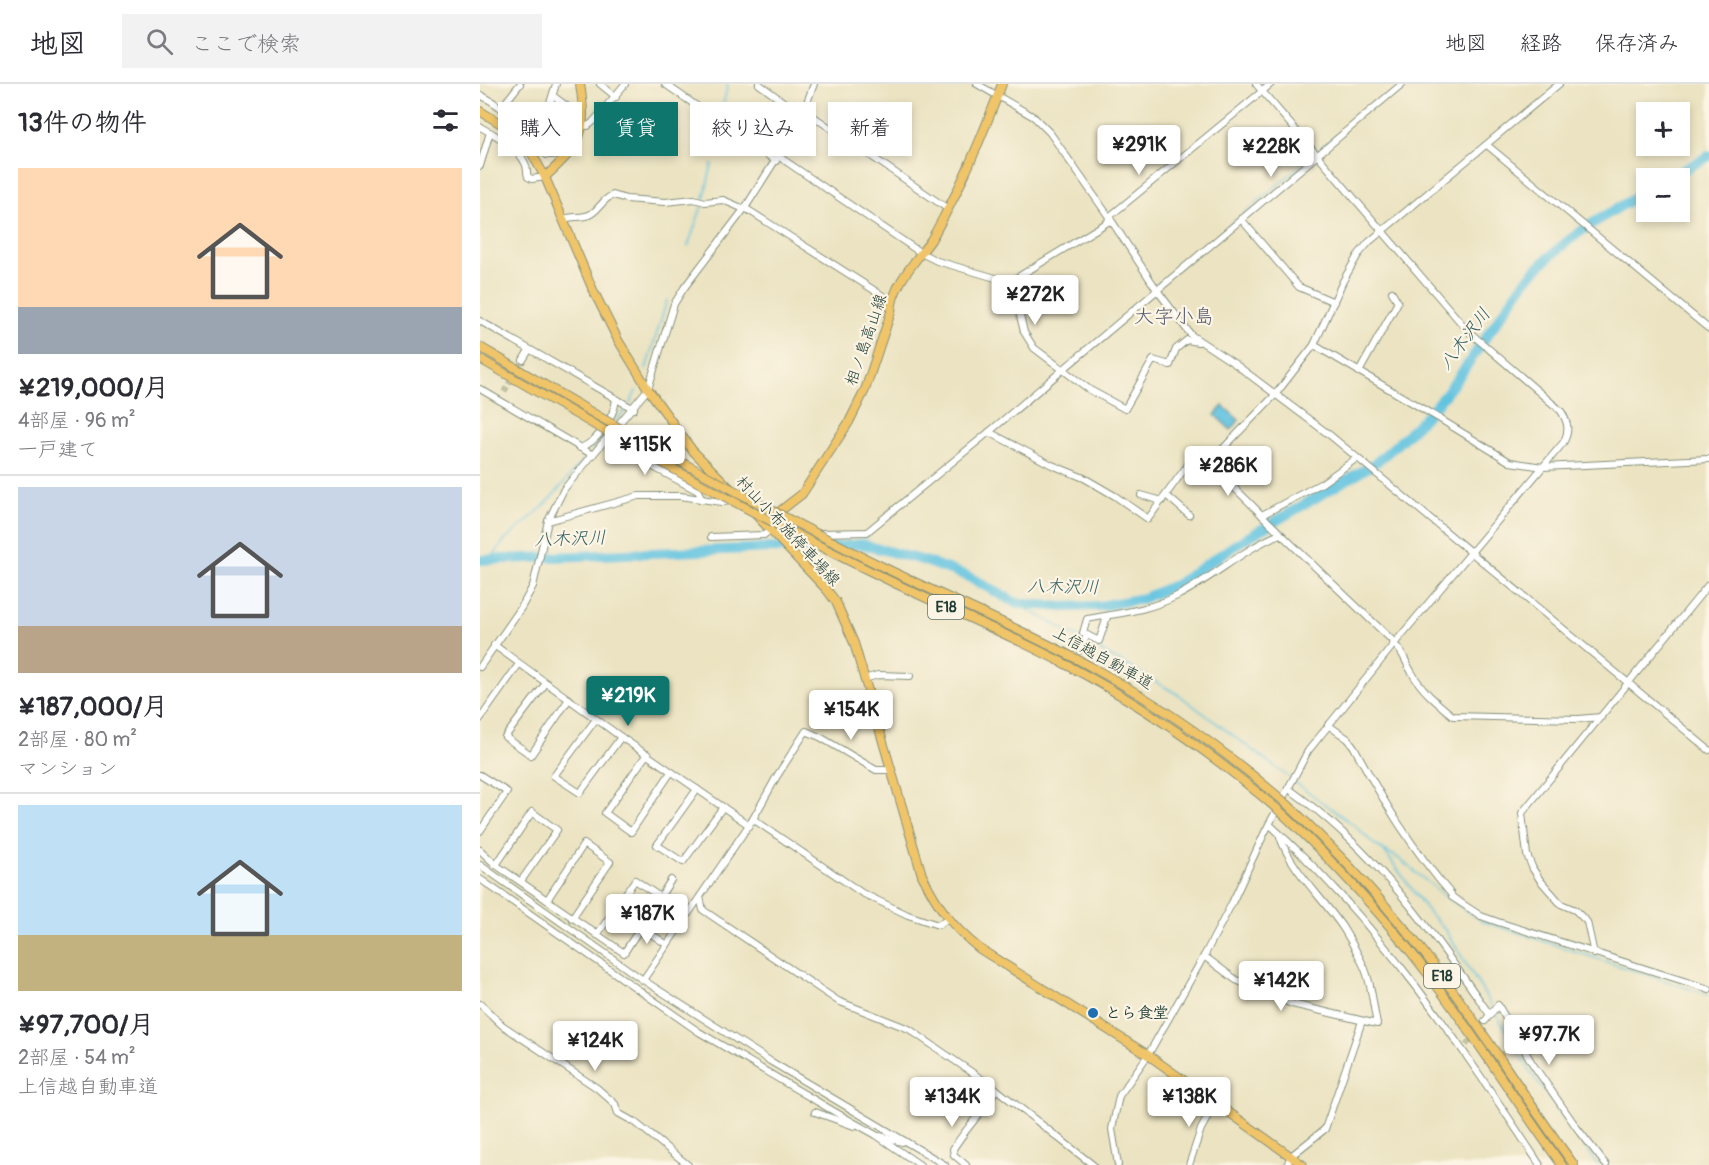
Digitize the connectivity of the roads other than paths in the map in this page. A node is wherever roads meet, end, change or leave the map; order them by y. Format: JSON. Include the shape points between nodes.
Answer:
{"nodes":[{"id":1,"x":520,"y":84,"type":"edge"},
{"id":2,"x":556,"y":84,"type":"edge"},
{"id":3,"x":580,"y":84,"type":"edge"},
{"id":4,"x":600,"y":84,"type":"edge"},
{"id":5,"x":625,"y":84,"type":"edge"},
{"id":6,"x":665,"y":84,"type":"edge"},
{"id":7,"x":759,"y":84,"type":"edge"},
{"id":8,"x":814,"y":84,"type":"edge"},
{"id":9,"x":977,"y":84,"type":"edge"},
{"id":10,"x":1002,"y":84,"type":"edge"},
{"id":11,"x":1256,"y":84,"type":"edge"},
{"id":12,"x":1271,"y":84,"type":"edge"},
{"id":13,"x":1402,"y":84,"type":"edge"},
{"id":14,"x":1559,"y":84,"type":"edge"},
{"id":15,"x":1261,"y":91,"type":"junction"},
{"id":16,"x":480,"y":95,"type":"edge"},
{"id":17,"x":553,"y":96,"type":"junction"},
{"id":18,"x":998,"y":96,"type":"junction"},
{"id":19,"x":616,"y":97,"type":"junction"},
{"id":20,"x":506,"y":102,"type":"edge"},
{"id":21,"x":550,"y":102,"type":"edge"},
{"id":22,"x":786,"y":102,"type":"edge"},
{"id":23,"x":807,"y":102,"type":"edge"},
{"id":24,"x":498,"y":106,"type":"edge"},
{"id":25,"x":480,"y":111,"type":"edge"},
{"id":26,"x":584,"y":112,"type":"junction"},
{"id":27,"x":816,"y":122,"type":"edge"},
{"id":28,"x":583,"y":125,"type":"junction"},
{"id":29,"x":480,"y":127,"type":"edge"},
{"id":30,"x":582,"y":129,"type":"edge"},
{"id":31,"x":490,"y":132,"type":"junction"},
{"id":32,"x":1486,"y":145,"type":"junction"},
{"id":33,"x":568,"y":156,"type":"edge"},
{"id":34,"x":1317,"y":156,"type":"junction"},
{"id":35,"x":777,"y":158,"type":"junction"},
{"id":36,"x":480,"y":166,"type":"edge"},
{"id":37,"x":545,"y":177,"type":"junction"},
{"id":38,"x":745,"y":208,"type":"junction"},
{"id":39,"x":948,"y":209,"type":"junction"},
{"id":40,"x":1109,"y":217,"type":"junction"},
{"id":41,"x":564,"y":219,"type":"junction"},
{"id":42,"x":1241,"y":219,"type":"junction"},
{"id":43,"x":1383,"y":230,"type":"junction"},
{"id":44,"x":921,"y":253,"type":"junction"},
{"id":45,"x":1008,"y":283,"type":"junction"},
{"id":46,"x":1157,"y":291,"type":"junction"},
{"id":47,"x":1392,"y":292,"type":"dead end"},
{"id":48,"x":891,"y":301,"type":"junction"},
{"id":49,"x":1334,"y":302,"type":"junction"},
{"id":50,"x":480,"y":321,"type":"edge"},
{"id":51,"x":1709,"y":329,"type":"edge"},
{"id":52,"x":1199,"y":342,"type":"junction"},
{"id":53,"x":1314,"y":345,"type":"junction"},
{"id":54,"x":480,"y":347,"type":"edge"},
{"id":55,"x":529,"y":350,"type":"junction"},
{"id":56,"x":480,"y":358,"type":"edge"},
{"id":57,"x":523,"y":360,"type":"tunnel mouth"},
{"id":58,"x":1062,"y":370,"type":"junction"},
{"id":59,"x":1359,"y":372,"type":"junction"},
{"id":60,"x":480,"y":389,"type":"edge"},
{"id":61,"x":648,"y":389,"type":"junction"},
{"id":62,"x":504,"y":393,"type":"tunnel mouth"},
{"id":63,"x":1275,"y":396,"type":"junction"},
{"id":64,"x":616,"y":399,"type":"junction"},
{"id":65,"x":499,"y":400,"type":"junction"},
{"id":66,"x":630,"y":407,"type":"junction"},
{"id":67,"x":595,"y":420,"type":"junction"},
{"id":68,"x":989,"y":432,"type":"junction"},
{"id":69,"x":605,"y":441,"type":"junction"},
{"id":70,"x":580,"y":448,"type":"junction"},
{"id":71,"x":590,"y":454,"type":"junction"},
{"id":72,"x":1359,"y":459,"type":"junction"},
{"id":73,"x":1709,"y":459,"type":"edge"},
{"id":74,"x":1206,"y":466,"type":"junction"},
{"id":75,"x":1543,"y":467,"type":"junction"},
{"id":76,"x":1142,"y":495,"type":"dead end"},
{"id":77,"x":1164,"y":498,"type":"junction"},
{"id":78,"x":702,"y":499,"type":"junction"},
{"id":79,"x":741,"y":500,"type":"junction"},
{"id":80,"x":1189,"y":514,"type":"dead end"},
{"id":81,"x":1262,"y":515,"type":"junction"},
{"id":82,"x":548,"y":521,"type":"junction"},
{"id":83,"x":764,"y":522,"type":"junction"},
{"id":84,"x":774,"y":533,"type":"junction"},
{"id":85,"x":1279,"y":533,"type":"junction"},
{"id":86,"x":711,"y":537,"type":"dead end"},
{"id":87,"x":1471,"y":553,"type":"junction"},
{"id":88,"x":1709,"y":584,"type":"edge"},
{"id":89,"x":1107,"y":617,"type":"junction"},
{"id":90,"x":1087,"y":635,"type":"junction"},
{"id":91,"x":1395,"y":643,"type":"junction"},
{"id":92,"x":494,"y":645,"type":"junction"},
{"id":93,"x":1080,"y":650,"type":"dead end"},
{"id":94,"x":519,"y":664,"type":"junction"},
{"id":95,"x":480,"y":667,"type":"edge"},
{"id":96,"x":910,"y":676,"type":"dead end"},
{"id":97,"x":864,"y":679,"type":"junction"},
{"id":98,"x":546,"y":683,"type":"junction"},
{"id":99,"x":1628,"y":683,"type":"junction"},
{"id":100,"x":569,"y":699,"type":"junction"},
{"id":101,"x":1601,"y":717,"type":"junction"},
{"id":102,"x":480,"y":719,"type":"edge"},
{"id":103,"x":596,"y":719,"type":"junction"},
{"id":104,"x":1328,"y":725,"type":"junction"},
{"id":105,"x":621,"y":737,"type":"junction"},
{"id":106,"x":1709,"y":750,"type":"edge"},
{"id":107,"x":647,"y":754,"type":"junction"},
{"id":108,"x":892,"y":770,"type":"junction"},
{"id":109,"x":671,"y":772,"type":"junction"},
{"id":110,"x":480,"y":775,"type":"edge"},
{"id":111,"x":1289,"y":787,"type":"junction"},
{"id":112,"x":697,"y":789,"type":"junction"},
{"id":113,"x":723,"y":807,"type":"junction"},
{"id":114,"x":751,"y":822,"type":"junction"},
{"id":115,"x":1269,"y":824,"type":"junction"},
{"id":116,"x":480,"y":831,"type":"edge"},
{"id":117,"x":1278,"y":833,"type":"junction"},
{"id":118,"x":480,"y":850,"type":"edge"},
{"id":119,"x":480,"y":865,"type":"edge"},
{"id":120,"x":496,"y":865,"type":"junction"},
{"id":121,"x":480,"y":870,"type":"edge"},
{"id":122,"x":480,"y":879,"type":"edge"},
{"id":123,"x":500,"y":880,"type":"junction"},
{"id":124,"x":671,"y":880,"type":"dead end"},
{"id":125,"x":521,"y":881,"type":"junction"},
{"id":126,"x":660,"y":897,"type":"junction"},
{"id":127,"x":700,"y":897,"type":"junction"},
{"id":128,"x":547,"y":900,"type":"junction"},
{"id":129,"x":572,"y":918,"type":"junction"},
{"id":130,"x":947,"y":919,"type":"junction"},
{"id":131,"x":641,"y":927,"type":"junction"},
{"id":132,"x":597,"y":934,"type":"junction"},
{"id":133,"x":666,"y":944,"type":"junction"},
{"id":134,"x":1594,"y":954,"type":"junction"},
{"id":135,"x":1204,"y":956,"type":"junction"},
{"id":136,"x":643,"y":980,"type":"junction"},
{"id":137,"x":1709,"y":989,"type":"edge"},
{"id":138,"x":480,"y":1004,"type":"edge"},
{"id":139,"x":1490,"y":1015,"type":"junction"},
{"id":140,"x":1362,"y":1021,"type":"junction"},
{"id":141,"x":1485,"y":1021,"type":"tunnel mouth"},
{"id":142,"x":1148,"y":1055,"type":"junction"},
{"id":143,"x":996,"y":1089,"type":"junction"},
{"id":144,"x":1216,"y":1102,"type":"junction"},
{"id":145,"x":815,"y":1112,"type":"dead end"},
{"id":146,"x":876,"y":1135,"type":"junction"},
{"id":147,"x":911,"y":1144,"type":"junction"},
{"id":148,"x":1292,"y":1156,"type":"junction"},
{"id":149,"x":688,"y":1165,"type":"edge"},
{"id":150,"x":920,"y":1165,"type":"edge"},
{"id":151,"x":945,"y":1165,"type":"edge"},
{"id":152,"x":966,"y":1165,"type":"edge"},
{"id":153,"x":1093,"y":1165,"type":"edge"},
{"id":154,"x":1118,"y":1165,"type":"edge"},
{"id":155,"x":1189,"y":1165,"type":"edge"},
{"id":156,"x":1287,"y":1165,"type":"edge"},
{"id":157,"x":1304,"y":1165,"type":"edge"},
{"id":158,"x":1540,"y":1165,"type":"edge"},
{"id":159,"x":1562,"y":1165,"type":"edge"},
{"id":160,"x":1574,"y":1165,"type":"edge"},
{"id":161,"x":1606,"y":1165,"type":"edge"}],
"edges":[{"from":1,"to":20,"type":"street"},
{"from":2,"to":17,"type":"street"},
{"from":3,"to":26,"type":"main road"},
{"from":4,"to":19,"type":"street"},
{"from":5,"to":19,"type":"street"},
{"from":6,"to":35,"type":"street"},
{"from":7,"to":22,"type":"street"},
{"from":8,"to":23,"type":"street"},
{"from":9,"to":18,"type":"street"},
{"from":10,"to":18,"type":"main road","name":"相ノ島高山線"},
{"from":11,"to":15,"type":"street"},
{"from":12,"to":15,"type":"street"},
{"from":13,"to":34,"type":"street"},
{"from":14,"to":32,"type":"street"},
{"from":15,"to":34,"type":"street"},
{"from":15,"to":40,"type":"street"},
{"from":16,"to":24,"type":"street"},
{"from":17,"to":21,"type":"street"},
{"from":17,"to":26,"type":"street","via":[[572,110]]},
{"from":18,"to":39,"type":"main road","name":"相ノ島高山線","via":[[973,160]]},
{"from":18,"to":40,"type":"street","via":[[1034,117],[1050,133]]},
{"from":19,"to":28,"type":"street","via":[[593,122]]},
{"from":25,"to":37,"type":"main road","name":"村山小布施停車場線","via":[[519,137]]},
{"from":26,"to":28,"type":"main road"},
{"from":27,"to":39,"type":"street"},
{"from":28,"to":30,"type":"main road"},
{"from":29,"to":31,"type":"street"},
{"from":31,"to":36,"type":"street"},
{"from":31,"to":37,"type":"street","via":[[524,160],[528,177]]},
{"from":32,"to":43,"type":"street"},
{"from":32,"to":51,"type":"street"},
{"from":33,"to":37,"type":"main road"},
{"from":34,"to":42,"type":"street"},
{"from":34,"to":43,"type":"street"},
{"from":35,"to":38,"type":"street"},
{"from":35,"to":44,"type":"street"},
{"from":37,"to":41,"type":"main road","name":"村山小布施停車場線"},
{"from":38,"to":41,"type":"street","via":[[723,200],[665,202],[613,195],[587,215]]},
{"from":38,"to":48,"type":"street"},
{"from":38,"to":61,"type":"street","via":[[674,304]]},
{"from":39,"to":44,"type":"main road","name":"相ノ島高山線"},
{"from":40,"to":45,"type":"street","via":[[1108,222]]},
{"from":40,"to":46,"type":"street"},
{"from":41,"to":61,"type":"main road","name":"村山小布施停車場線","via":[[593,290]]},
{"from":42,"to":46,"type":"street"},
{"from":42,"to":49,"type":"street","via":[[1299,287]]},
{"from":43,"to":49,"type":"street","via":[[1358,255]]},
{"from":43,"to":75,"type":"street","via":[[1468,331],[1561,411],[1568,424],[1567,437]]},
{"from":44,"to":45,"type":"street"},
{"from":44,"to":48,"type":"main road","name":"相ノ島高山線"},
{"from":45,"to":58,"type":"street","via":[[1024,332],[1034,348]]},
{"from":46,"to":52,"type":"street","via":[[1185,330]]},
{"from":46,"to":58,"type":"street"},
{"from":47,"to":59,"type":"street","via":[[1398,302]]},
{"from":48,"to":83,"type":"main road","name":"相ノ島高山線","via":[[891,312],[865,390],[849,422],[802,494]]},
{"from":49,"to":53,"type":"street"},
{"from":50,"to":55,"type":"street"},
{"from":52,"to":58,"type":"street","via":[[1187,340],[1176,349],[1170,365],[1153,360],[1125,409]]},
{"from":52,"to":63,"type":"street"},
{"from":53,"to":59,"type":"street"},
{"from":53,"to":63,"type":"street"},
{"from":54,"to":67,"type":"highway","name":"上信越自動車道","number":"E18"},
{"from":55,"to":57,"type":"street"},
{"from":55,"to":64,"type":"street"},
{"from":56,"to":67,"type":"highway","name":"上信越自動車道","number":"E18"},
{"from":58,"to":68,"type":"street"},
{"from":59,"to":75,"type":"street","via":[[1510,462]]},
{"from":60,"to":65,"type":"street"},
{"from":61,"to":66,"type":"street"},
{"from":61,"to":79,"type":"main road","name":"村山小布施停車場線","via":[[692,450]]},
{"from":62,"to":65,"type":"street"},
{"from":63,"to":72,"type":"street"},
{"from":63,"to":74,"type":"street"},
{"from":64,"to":66,"type":"street"},
{"from":64,"to":70,"type":"street","via":[[612,414],[595,438]]},
{"from":65,"to":70,"type":"street"},
{"from":66,"to":69,"type":"street"},
{"from":67,"to":159,"type":"highway","name":"上信越自動車道","number":"E18","bridge":true,"via":[[698,482],[845,559],[1092,678],[1143,708],[1238,776],[1283,814],[1394,930]]},
{"from":67,"to":160,"type":"highway","name":"上信越自動車道","number":"E18","bridge":true,"via":[[1104,674],[1243,767],[1353,869],[1413,939]]},
{"from":68,"to":77,"type":"street","via":[[1084,478],[1148,519]]},
{"from":68,"to":84,"type":"street","via":[[867,532]]},
{"from":69,"to":71,"type":"street"},
{"from":69,"to":78,"type":"street","via":[[698,491]]},
{"from":70,"to":71,"type":"street"},
{"from":71,"to":82,"type":"street","via":[[564,489]]},
{"from":72,"to":81,"type":"street"},
{"from":72,"to":87,"type":"street"},
{"from":73,"to":75,"type":"street"},
{"from":74,"to":77,"type":"street","via":[[1192,459]]},
{"from":74,"to":81,"type":"street","via":[[1234,486]]},
{"from":75,"to":87,"type":"street"},
{"from":76,"to":77,"type":"street"},
{"from":77,"to":80,"type":"street"},
{"from":78,"to":79,"type":"street"},
{"from":78,"to":82,"type":"street","via":[[639,496]]},
{"from":79,"to":83,"type":"main road","name":"村山小布施停車場線"},
{"from":81,"to":85,"type":"street"},
{"from":82,"to":92,"type":"street","via":[[533,586]]},
{"from":83,"to":84,"type":"main road","name":"村山小布施停車場線"},
{"from":84,"to":86,"type":"street"},
{"from":84,"to":97,"type":"main road","name":"村山小布施停車場線","via":[[836,602]]},
{"from":85,"to":89,"type":"street","via":[[1176,597]]},
{"from":85,"to":91,"type":"street"},
{"from":87,"to":91,"type":"street"},
{"from":87,"to":99,"type":"street"},
{"from":88,"to":99,"type":"street"},
{"from":89,"to":90,"type":"street","via":[[1099,641]]},
{"from":89,"to":90,"type":"street","via":[[1087,619],[1083,633]]},
{"from":90,"to":93,"type":"street"},
{"from":91,"to":101,"type":"street","via":[[1404,652],[1421,687],[1453,716]]},
{"from":91,"to":104,"type":"street"},
{"from":92,"to":94,"type":"street"},
{"from":92,"to":95,"type":"street"},
{"from":94,"to":98,"type":"street"},
{"from":94,"to":102,"type":"street"},
{"from":96,"to":97,"type":"street","via":[[878,675]]},
{"from":97,"to":108,"type":"main road","name":"村山小布施停車場線"},
{"from":98,"to":100,"type":"street"},
{"from":98,"to":100,"type":"street","via":[[505,737],[531,755]]},
{"from":99,"to":101,"type":"street"},
{"from":99,"to":106,"type":"street"},
{"from":100,"to":103,"type":"street"},
{"from":101,"to":134,"type":"street","via":[[1522,813],[1527,855],[1533,869],[1562,904],[1587,922]]},
{"from":103,"to":105,"type":"street"},
{"from":103,"to":105,"type":"street","via":[[554,776],[580,793]]},
{"from":104,"to":111,"type":"street","via":[[1308,751]]},
{"from":104,"to":134,"type":"street","via":[[1354,747],[1404,832],[1452,897],[1481,916]]},
{"from":105,"to":107,"type":"street"},
{"from":107,"to":109,"type":"street"},
{"from":107,"to":109,"type":"street","via":[[605,813],[631,832]]},
{"from":108,"to":114,"type":"street","via":[[876,770],[806,731]]},
{"from":108,"to":130,"type":"main road","name":"村山小布施停車場線","via":[[922,875]]},
{"from":109,"to":112,"type":"street"},
{"from":110,"to":116,"type":"street","via":[[507,792]]},
{"from":111,"to":115,"type":"street"},
{"from":111,"to":139,"type":"street","via":[[1343,832],[1376,867],[1446,952]]},
{"from":112,"to":113,"type":"street"},
{"from":112,"to":113,"type":"street","via":[[657,845],[682,862]]},
{"from":113,"to":114,"type":"street"},
{"from":114,"to":127,"type":"street"},
{"from":114,"to":130,"type":"street","via":[[862,893],[924,922],[938,925]]},
{"from":115,"to":117,"type":"street"},
{"from":115,"to":135,"type":"street"},
{"from":117,"to":140,"type":"street","via":[[1342,927],[1366,971],[1377,1024]]},
{"from":117,"to":158,"type":"street","via":[[1353,909],[1464,1046]]},
{"from":118,"to":120,"type":"street"},
{"from":119,"to":123,"type":"street"},
{"from":120,"to":125,"type":"street"},
{"from":120,"to":125,"type":"street","via":[[532,812],[557,830]]},
{"from":121,"to":123,"type":"street"},
{"from":122,"to":146,"type":"street","via":[[699,1032]]},
{"from":123,"to":136,"type":"street"},
{"from":124,"to":126,"type":"street"},
{"from":125,"to":128,"type":"street"},
{"from":126,"to":131,"type":"street"},
{"from":126,"to":132,"type":"street","via":[[635,880]]},
{"from":127,"to":133,"type":"street"},
{"from":127,"to":143,"type":"street","via":[[703,910],[838,1001],[909,1029]]},
{"from":128,"to":129,"type":"street"},
{"from":128,"to":129,"type":"street","via":[[584,844],[610,862]]},
{"from":129,"to":132,"type":"street"},
{"from":130,"to":142,"type":"main road","name":"村山小布施停車場線","via":[[980,949]]},
{"from":131,"to":132,"type":"street","via":[[624,954]]},
{"from":131,"to":133,"type":"street"},
{"from":133,"to":136,"type":"street"},
{"from":134,"to":137,"type":"street"},
{"from":135,"to":140,"type":"street","via":[[1236,980],[1292,1004]]},
{"from":135,"to":142,"type":"street"},
{"from":136,"to":147,"type":"street"},
{"from":138,"to":149,"type":"street","via":[[502,1025],[597,1089],[615,1104],[618,1113]]},
{"from":139,"to":141,"type":"street"},
{"from":139,"to":161,"type":"street","via":[[1498,1005],[1532,1063]]},
{"from":140,"to":148,"type":"street","via":[[1325,1129]]},
{"from":142,"to":144,"type":"main road","name":"村山小布施停車場線"},
{"from":142,"to":154,"type":"street","via":[[1119,1096],[1112,1130]]},
{"from":143,"to":152,"type":"street","via":[[953,1149],[952,1153]]},
{"from":143,"to":153,"type":"street"},
{"from":144,"to":148,"type":"main road","name":"村山小布施停車場線"},
{"from":144,"to":155,"type":"street","via":[[1201,1129]]},
{"from":145,"to":146,"type":"street"},
{"from":146,"to":147,"type":"street"},
{"from":146,"to":150,"type":"street"},
{"from":147,"to":151,"type":"street"},
{"from":148,"to":156,"type":"street"},
{"from":148,"to":157,"type":"main road","name":"村山小布施停車場線"}]}
